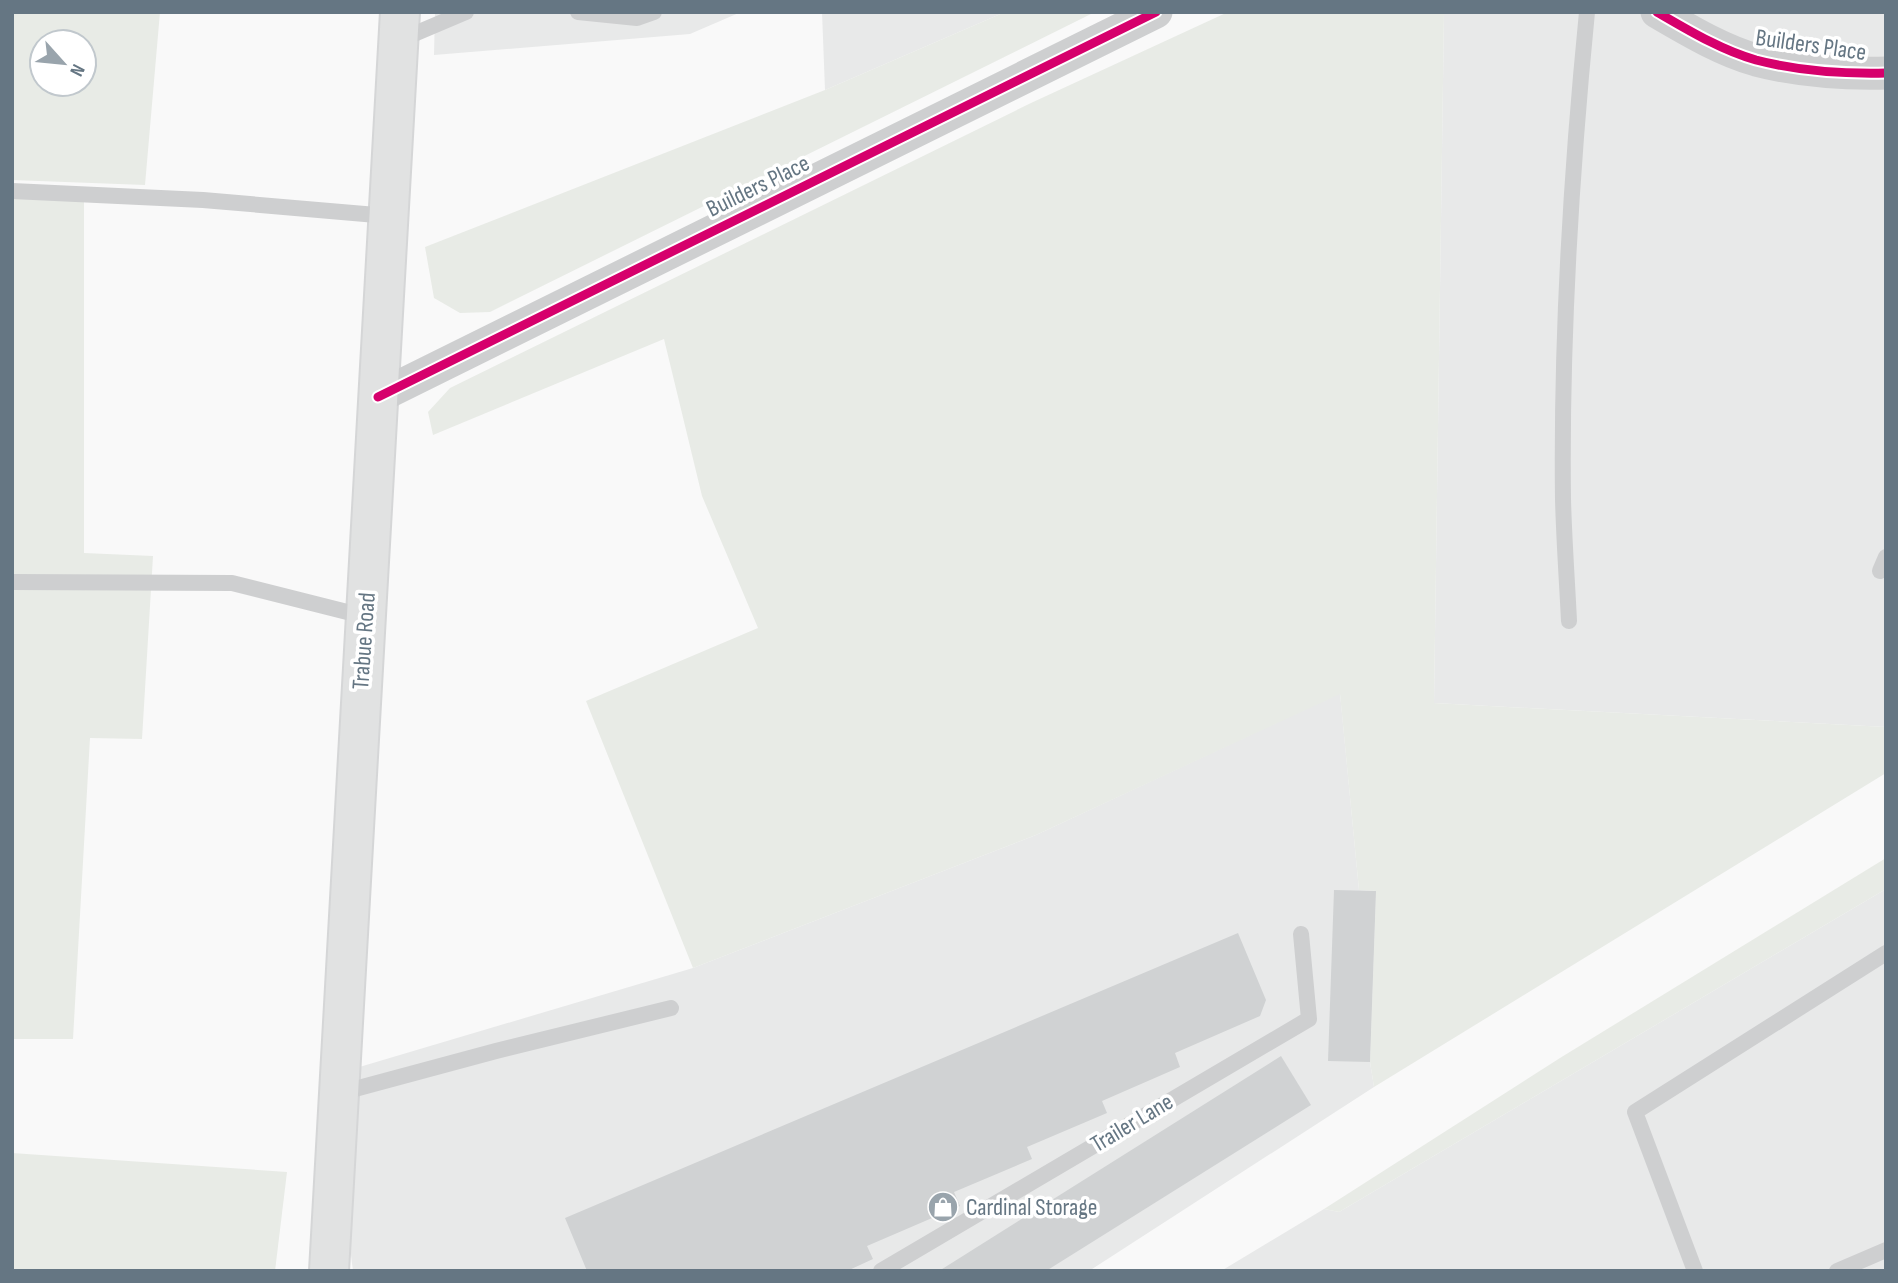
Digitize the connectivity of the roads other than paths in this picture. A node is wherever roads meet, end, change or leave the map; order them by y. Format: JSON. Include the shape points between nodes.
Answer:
{"nodes":[{"id":1,"x":466,"y":12,"type":"edge"},
{"id":2,"x":578,"y":12,"type":"edge"},
{"id":3,"x":654,"y":12,"type":"edge"},
{"id":4,"x":1156,"y":12,"type":"edge"},
{"id":5,"x":1587,"y":12,"type":"edge"},
{"id":6,"x":1657,"y":12,"type":"edge"},
{"id":7,"x":399,"y":27,"type":"edge"},
{"id":8,"x":1886,"y":74,"type":"edge"},
{"id":9,"x":12,"y":191,"type":"edge"},
{"id":10,"x":388,"y":216,"type":"junction"},
{"id":11,"x":378,"y":397,"type":"junction"},
{"id":12,"x":12,"y":582,"type":"edge"},
{"id":13,"x":367,"y":617,"type":"junction"},
{"id":14,"x":1569,"y":621,"type":"dead end"},
{"id":15,"x":1301,"y":934,"type":"dead end"},
{"id":16,"x":1886,"y":953,"type":"edge"},
{"id":17,"x":671,"y":1008,"type":"dead end"},
{"id":18,"x":338,"y":1093,"type":"junction"},
{"id":19,"x":1886,"y":1250,"type":"edge"},
{"id":20,"x":329,"y":1271,"type":"edge"},
{"id":21,"x":881,"y":1271,"type":"edge"},
{"id":22,"x":1695,"y":1271,"type":"edge"},
{"id":23,"x":1837,"y":1271,"type":"edge"}],
"edges":[{"from":1,"to":7,"type":"lane"},
{"from":2,"to":3,"type":"lane","via":[[637,18]]},
{"from":4,"to":11,"type":"street","name":"Builders Place"},
{"from":5,"to":14,"type":"lane","via":[[1573,147],[1565,321],[1563,500]]},
{"from":6,"to":8,"type":"street","name":"Builders Place","via":[[1756,60],[1844,74]]},
{"from":7,"to":10,"type":"main road","name":"Trabue Road"},
{"from":9,"to":10,"type":"lane","via":[[203,200]]},
{"from":10,"to":11,"type":"main road","name":"Trabue Road"},
{"from":11,"to":13,"type":"main road","name":"Trabue Road"},
{"from":12,"to":13,"type":"lane","via":[[232,583]]},
{"from":13,"to":18,"type":"main road","name":"Trabue Road"},
{"from":15,"to":21,"type":"lane","name":"Trailer Lane","via":[[1309,1019]]},
{"from":16,"to":22,"type":"lane","via":[[1635,1112]]},
{"from":17,"to":18,"type":"lane"},
{"from":18,"to":20,"type":"main road","name":"Trabue Road"},
{"from":19,"to":23,"type":"lane"}]}
